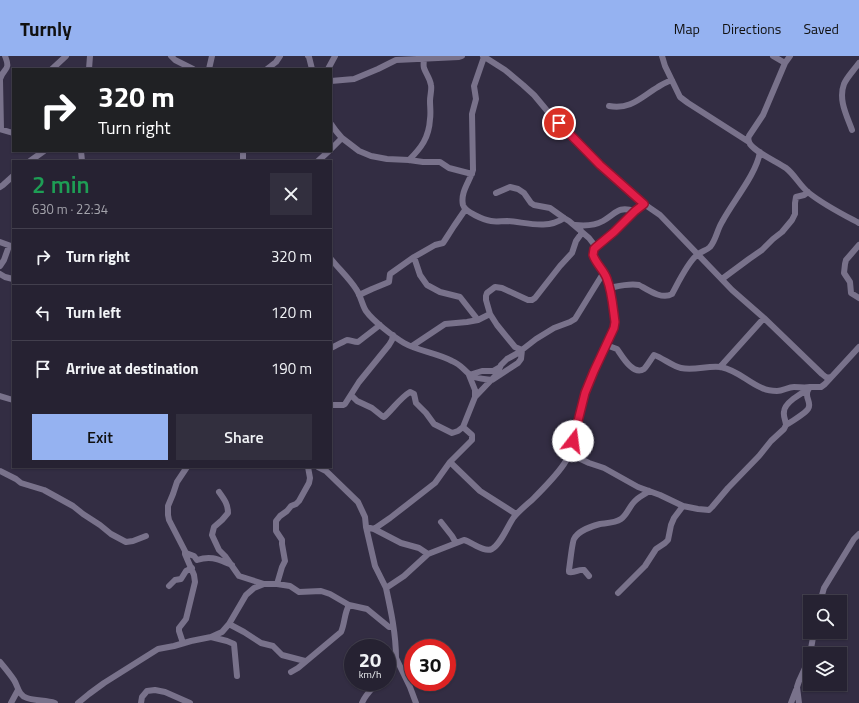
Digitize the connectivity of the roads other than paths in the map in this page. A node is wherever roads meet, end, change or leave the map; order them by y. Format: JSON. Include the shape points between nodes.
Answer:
{"nodes":[{"id":1,"x":5,"y":56,"type":"edge"},
{"id":2,"x":66,"y":56,"type":"edge"},
{"id":3,"x":90,"y":56,"type":"edge"},
{"id":4,"x":171,"y":56,"type":"edge"},
{"id":5,"x":212,"y":56,"type":"edge"},
{"id":6,"x":280,"y":56,"type":"edge"},
{"id":7,"x":308,"y":56,"type":"edge"},
{"id":8,"x":335,"y":56,"type":"edge"},
{"id":9,"x":462,"y":56,"type":"edge"},
{"id":10,"x":483,"y":56,"type":"edge"},
{"id":11,"x":662,"y":56,"type":"edge"},
{"id":12,"x":773,"y":56,"type":"edge"},
{"id":13,"x":790,"y":56,"type":"edge"},
{"id":14,"x":424,"y":58,"type":"junction"},
{"id":15,"x":785,"y":63,"type":"junction"},
{"id":16,"x":859,"y":63,"type":"edge"},
{"id":17,"x":53,"y":68,"type":"edge"},
{"id":18,"x":89,"y":68,"type":"edge"},
{"id":19,"x":191,"y":68,"type":"edge"},
{"id":20,"x":209,"y":68,"type":"edge"},
{"id":21,"x":267,"y":68,"type":"edge"},
{"id":22,"x":312,"y":68,"type":"edge"},
{"id":23,"x":329,"y":68,"type":"edge"},
{"id":24,"x":0,"y":80,"type":"edge"},
{"id":25,"x":672,"y":80,"type":"junction"},
{"id":26,"x":332,"y":81,"type":"edge"},
{"id":27,"x":609,"y":106,"type":"dead end"},
{"id":28,"x":332,"y":126,"type":"edge"},
{"id":29,"x":0,"y":129,"type":"edge"},
{"id":30,"x":852,"y":130,"type":"dead end"},
{"id":31,"x":12,"y":133,"type":"edge"},
{"id":32,"x":342,"y":138,"type":"junction"},
{"id":33,"x":749,"y":142,"type":"junction"},
{"id":34,"x":332,"y":147,"type":"edge"},
{"id":35,"x":43,"y":152,"type":"edge"},
{"id":36,"x":327,"y":152,"type":"edge"},
{"id":37,"x":760,"y":152,"type":"junction"},
{"id":38,"x":31,"y":160,"type":"edge"},
{"id":39,"x":319,"y":160,"type":"edge"},
{"id":40,"x":409,"y":160,"type":"junction"},
{"id":41,"x":472,"y":174,"type":"junction"},
{"id":42,"x":12,"y":177,"type":"edge"},
{"id":43,"x":0,"y":187,"type":"edge"},
{"id":44,"x":808,"y":192,"type":"junction"},
{"id":45,"x":496,"y":194,"type":"dead end"},
{"id":46,"x":644,"y":204,"type":"junction"},
{"id":47,"x":465,"y":210,"type":"junction"},
{"id":48,"x":635,"y":211,"type":"junction"},
{"id":49,"x":564,"y":218,"type":"junction"},
{"id":50,"x":859,"y":224,"type":"edge"},
{"id":51,"x":575,"y":225,"type":"junction"},
{"id":52,"x":581,"y":231,"type":"junction"},
{"id":53,"x":0,"y":242,"type":"edge"},
{"id":54,"x":859,"y":245,"type":"edge"},
{"id":55,"x":11,"y":246,"type":"edge"},
{"id":56,"x":596,"y":247,"type":"junction"},
{"id":57,"x":698,"y":253,"type":"junction"},
{"id":58,"x":414,"y":257,"type":"junction"},
{"id":59,"x":332,"y":260,"type":"edge"},
{"id":60,"x":0,"y":266,"type":"edge"},
{"id":61,"x":604,"y":272,"type":"junction"},
{"id":62,"x":0,"y":274,"type":"edge"},
{"id":63,"x":12,"y":279,"type":"edge"},
{"id":64,"x":722,"y":279,"type":"junction"},
{"id":65,"x":609,"y":288,"type":"junction"},
{"id":66,"x":359,"y":295,"type":"junction"},
{"id":67,"x":859,"y":298,"type":"edge"},
{"id":68,"x":490,"y":314,"type":"junction"},
{"id":69,"x":764,"y":318,"type":"junction"},
{"id":70,"x":478,"y":320,"type":"junction"},
{"id":71,"x":380,"y":325,"type":"junction"},
{"id":72,"x":393,"y":335,"type":"junction"},
{"id":73,"x":606,"y":345,"type":"junction"},
{"id":74,"x":412,"y":346,"type":"junction"},
{"id":75,"x":859,"y":347,"type":"edge"},
{"id":76,"x":332,"y":348,"type":"edge"},
{"id":77,"x":522,"y":350,"type":"junction"},
{"id":78,"x":859,"y":355,"type":"edge"},
{"id":79,"x":849,"y":358,"type":"junction"},
{"id":80,"x":720,"y":367,"type":"junction"},
{"id":81,"x":500,"y":368,"type":"junction"},
{"id":82,"x":469,"y":375,"type":"junction"},
{"id":83,"x":831,"y":377,"type":"junction"},
{"id":84,"x":492,"y":380,"type":"junction"},
{"id":85,"x":809,"y":389,"type":"junction"},
{"id":86,"x":351,"y":395,"type":"junction"},
{"id":87,"x":0,"y":396,"type":"edge"},
{"id":88,"x":475,"y":397,"type":"junction"},
{"id":89,"x":12,"y":400,"type":"edge"},
{"id":90,"x":332,"y":405,"type":"edge"},
{"id":91,"x":786,"y":425,"type":"junction"},
{"id":92,"x":463,"y":427,"type":"junction"},
{"id":93,"x":570,"y":454,"type":"junction"},
{"id":94,"x":450,"y":462,"type":"junction"},
{"id":95,"x":185,"y":468,"type":"edge"},
{"id":96,"x":308,"y":468,"type":"edge"},
{"id":97,"x":320,"y":468,"type":"edge"},
{"id":98,"x":0,"y":471,"type":"edge"},
{"id":99,"x":649,"y":491,"type":"junction"},
{"id":100,"x":219,"y":492,"type":"dead end"},
{"id":101,"x":683,"y":506,"type":"junction"},
{"id":102,"x":516,"y":514,"type":"junction"},
{"id":103,"x":441,"y":522,"type":"dead end"},
{"id":104,"x":366,"y":526,"type":"junction"},
{"id":105,"x":374,"y":529,"type":"junction"},
{"id":106,"x":859,"y":534,"type":"edge"},
{"id":107,"x":146,"y":536,"type":"dead end"},
{"id":108,"x":456,"y":543,"type":"junction"},
{"id":109,"x":185,"y":552,"type":"junction"},
{"id":110,"x":428,"y":554,"type":"junction"},
{"id":111,"x":232,"y":565,"type":"junction"},
{"id":112,"x":192,"y":568,"type":"junction"},
{"id":113,"x":589,"y":576,"type":"dead end"},
{"id":114,"x":264,"y":584,"type":"junction"},
{"id":115,"x":277,"y":584,"type":"junction"},
{"id":116,"x":169,"y":586,"type":"dead end"},
{"id":117,"x":386,"y":588,"type":"junction"},
{"id":118,"x":618,"y":593,"type":"dead end"},
{"id":119,"x":822,"y":595,"type":"edge"},
{"id":120,"x":349,"y":605,"type":"junction"},
{"id":121,"x":229,"y":624,"type":"junction"},
{"id":122,"x":393,"y":627,"type":"junction"},
{"id":123,"x":211,"y":637,"type":"junction"},
{"id":124,"x":395,"y":639,"type":"edge"},
{"id":125,"x":182,"y":643,"type":"junction"},
{"id":126,"x":396,"y":658,"type":"edge"},
{"id":127,"x":305,"y":661,"type":"junction"},
{"id":128,"x":0,"y":662,"type":"edge"},
{"id":129,"x":291,"y":672,"type":"dead end"},
{"id":130,"x":803,"y":672,"type":"edge"},
{"id":131,"x":237,"y":676,"type":"dead end"},
{"id":132,"x":797,"y":687,"type":"junction"},
{"id":133,"x":18,"y":690,"type":"junction"},
{"id":134,"x":371,"y":691,"type":"edge"},
{"id":135,"x":34,"y":701,"type":"edge"},
{"id":136,"x":11,"y":703,"type":"edge"},
{"id":137,"x":55,"y":703,"type":"edge"},
{"id":138,"x":78,"y":703,"type":"edge"},
{"id":139,"x":141,"y":703,"type":"edge"},
{"id":140,"x":190,"y":703,"type":"edge"},
{"id":141,"x":362,"y":703,"type":"edge"},
{"id":142,"x":416,"y":703,"type":"edge"},
{"id":143,"x":791,"y":703,"type":"edge"},
{"id":144,"x":799,"y":703,"type":"edge"}],
"edges":[{"from":1,"to":24,"type":"street","via":[[8,67]]},
{"from":2,"to":17,"type":"street"},
{"from":3,"to":18,"type":"street"},
{"from":4,"to":19,"type":"street"},
{"from":5,"to":20,"type":"street"},
{"from":6,"to":21,"type":"street"},
{"from":7,"to":22,"type":"street"},
{"from":8,"to":23,"type":"street"},
{"from":9,"to":14,"type":"street"},
{"from":10,"to":41,"type":"street","via":[[474,86],[476,99],[472,114]]},
{"from":10,"to":46,"type":"street","via":[[534,95],[600,165]]},
{"from":11,"to":25,"type":"street"},
{"from":12,"to":15,"type":"street"},
{"from":13,"to":15,"type":"street"},
{"from":14,"to":26,"type":"street","via":[[396,60],[354,79]]},
{"from":14,"to":40,"type":"street","via":[[423,66],[431,84],[430,120],[424,142]]},
{"from":15,"to":33,"type":"street","via":[[763,115],[748,138]]},
{"from":16,"to":30,"type":"street","via":[[846,81],[842,94],[842,102]]},
{"from":24,"to":29,"type":"street"},
{"from":25,"to":27,"type":"street","via":[[635,103]]},
{"from":25,"to":33,"type":"street","via":[[680,97]]},
{"from":28,"to":32,"type":"street"},
{"from":29,"to":31,"type":"street"},
{"from":32,"to":34,"type":"street"},
{"from":32,"to":40,"type":"street","via":[[359,151],[371,156]]},
{"from":33,"to":37,"type":"street"},
{"from":35,"to":38,"type":"street"},
{"from":36,"to":39,"type":"street"},
{"from":37,"to":44,"type":"street","via":[[786,168]]},
{"from":37,"to":57,"type":"street","via":[[756,165],[721,222],[710,247]]},
{"from":40,"to":41,"type":"street","via":[[440,162],[449,168]]},
{"from":41,"to":47,"type":"street","via":[[463,195]]},
{"from":42,"to":43,"type":"street"},
{"from":44,"to":50,"type":"street"},
{"from":44,"to":64,"type":"street","via":[[796,197],[795,214],[782,232]]},
{"from":45,"to":49,"type":"street","via":[[510,187],[518,189],[534,205],[550,208]]},
{"from":46,"to":48,"type":"street"},
{"from":46,"to":57,"type":"street","via":[[660,215]]},
{"from":47,"to":49,"type":"street","via":[[492,222],[540,225]]},
{"from":47,"to":58,"type":"street","via":[[443,243]]},
{"from":48,"to":51,"type":"street","via":[[624,209],[603,221],[587,226]]},
{"from":48,"to":56,"type":"street"},
{"from":49,"to":51,"type":"street"},
{"from":51,"to":52,"type":"street"},
{"from":52,"to":56,"type":"street"},
{"from":52,"to":68,"type":"street","via":[[572,253],[535,298],[528,300],[495,287],[486,296]]},
{"from":53,"to":55,"type":"street"},
{"from":54,"to":67,"type":"street","via":[[846,260],[844,273],[850,282],[851,293]]},
{"from":55,"to":60,"type":"street"},
{"from":56,"to":61,"type":"street","via":[[593,255]]},
{"from":57,"to":64,"type":"street"},
{"from":57,"to":65,"type":"street","via":[[669,296],[636,284]]},
{"from":58,"to":66,"type":"street","via":[[390,274],[389,282]]},
{"from":58,"to":70,"type":"street","via":[[420,275],[427,285],[440,292],[460,297]]},
{"from":59,"to":66,"type":"street"},
{"from":61,"to":65,"type":"street"},
{"from":61,"to":77,"type":"street","via":[[575,319],[536,339]]},
{"from":62,"to":63,"type":"street"},
{"from":64,"to":69,"type":"street"},
{"from":65,"to":73,"type":"street","via":[[615,322]]},
{"from":66,"to":71,"type":"street","via":[[366,311]]},
{"from":68,"to":70,"type":"street"},
{"from":68,"to":77,"type":"street","via":[[515,347]]},
{"from":69,"to":80,"type":"street"},
{"from":69,"to":83,"type":"street","via":[[822,374],[827,378]]},
{"from":70,"to":74,"type":"street","via":[[445,324]]},
{"from":71,"to":72,"type":"street"},
{"from":71,"to":76,"type":"street","via":[[358,342],[345,340]]},
{"from":72,"to":74,"type":"street"},
{"from":72,"to":86,"type":"street","via":[[389,345]]},
{"from":73,"to":80,"type":"street","via":[[618,349],[634,370],[644,369],[654,355],[682,368]]},
{"from":73,"to":93,"type":"street","via":[[585,393]]},
{"from":74,"to":82,"type":"street","via":[[458,363]]},
{"from":75,"to":79,"type":"street"},
{"from":77,"to":81,"type":"street","via":[[507,359]]},
{"from":77,"to":84,"type":"street","via":[[518,363]]},
{"from":78,"to":79,"type":"street"},
{"from":79,"to":83,"type":"street"},
{"from":80,"to":85,"type":"street","via":[[768,390],[777,391],[794,387]]},
{"from":81,"to":82,"type":"street"},
{"from":81,"to":84,"type":"street"},
{"from":82,"to":84,"type":"street"},
{"from":82,"to":88,"type":"street"},
{"from":83,"to":85,"type":"street","via":[[821,387]]},
{"from":84,"to":88,"type":"street"},
{"from":85,"to":91,"type":"street","via":[[798,395],[784,410]]},
{"from":85,"to":91,"type":"street","via":[[808,409]]},
{"from":86,"to":90,"type":"street","via":[[345,404]]},
{"from":86,"to":92,"type":"street","via":[[384,416],[410,392],[434,424],[452,433]]},
{"from":87,"to":89,"type":"street"},
{"from":88,"to":92,"type":"street"},
{"from":91,"to":101,"type":"street","via":[[709,510]]},
{"from":92,"to":94,"type":"street","via":[[472,435],[472,440]]},
{"from":93,"to":99,"type":"street"},
{"from":93,"to":102,"type":"street","via":[[559,471]]},
{"from":94,"to":102,"type":"street","via":[[480,491]]},
{"from":94,"to":105,"type":"street","via":[[435,483]]},
{"from":95,"to":109,"type":"street","via":[[168,506],[169,520]]},
{"from":96,"to":115,"type":"street","via":[[309,483],[299,501],[276,522],[276,532],[282,540],[285,561]]},
{"from":97,"to":104,"type":"street","via":[[358,502]]},
{"from":98,"to":107,"type":"street","via":[[73,506],[126,542]]},
{"from":99,"to":101,"type":"street"},
{"from":99,"to":113,"type":"street","via":[[632,504],[621,519],[587,528],[573,539],[569,572],[584,570]]},
{"from":100,"to":111,"type":"street","via":[[226,503],[228,513],[214,527],[212,535]]},
{"from":101,"to":118,"type":"street","via":[[674,518],[668,540],[656,549],[645,566]]},
{"from":102,"to":108,"type":"street","via":[[491,549],[486,550],[464,540]]},
{"from":103,"to":108,"type":"street"},
{"from":104,"to":105,"type":"street"},
{"from":104,"to":117,"type":"street","via":[[375,566]]},
{"from":105,"to":110,"type":"street"},
{"from":106,"to":119,"type":"street"},
{"from":108,"to":110,"type":"street"},
{"from":109,"to":111,"type":"street","via":[[197,560],[204,557],[214,558]]},
{"from":109,"to":112,"type":"street"},
{"from":110,"to":117,"type":"street"},
{"from":111,"to":114,"type":"street","via":[[239,576]]},
{"from":112,"to":116,"type":"street"},
{"from":112,"to":125,"type":"street","via":[[195,582],[186,619],[179,628]]},
{"from":114,"to":115,"type":"street"},
{"from":114,"to":121,"type":"street","via":[[246,595]]},
{"from":115,"to":120,"type":"street","via":[[290,586],[299,592],[321,591]]},
{"from":117,"to":122,"type":"street"},
{"from":120,"to":122,"type":"street","via":[[366,609]]},
{"from":120,"to":127,"type":"street","via":[[340,632]]},
{"from":121,"to":123,"type":"street","via":[[222,632]]},
{"from":121,"to":127,"type":"street","via":[[261,644],[274,646],[282,655]]},
{"from":122,"to":124,"type":"street"},
{"from":123,"to":125,"type":"street"},
{"from":123,"to":131,"type":"street","via":[[234,644]]},
{"from":125,"to":138,"type":"street","via":[[158,648]]},
{"from":126,"to":142,"type":"street"},
{"from":127,"to":129,"type":"street"},
{"from":128,"to":133,"type":"street","via":[[15,681]]},
{"from":130,"to":132,"type":"street"},
{"from":132,"to":143,"type":"street"},
{"from":132,"to":144,"type":"street"},
{"from":133,"to":135,"type":"street","via":[[22,696]]},
{"from":133,"to":136,"type":"street"},
{"from":134,"to":141,"type":"street"},
{"from":135,"to":137,"type":"street"},
{"from":139,"to":140,"type":"street","via":[[147,691],[155,690]]}]}
